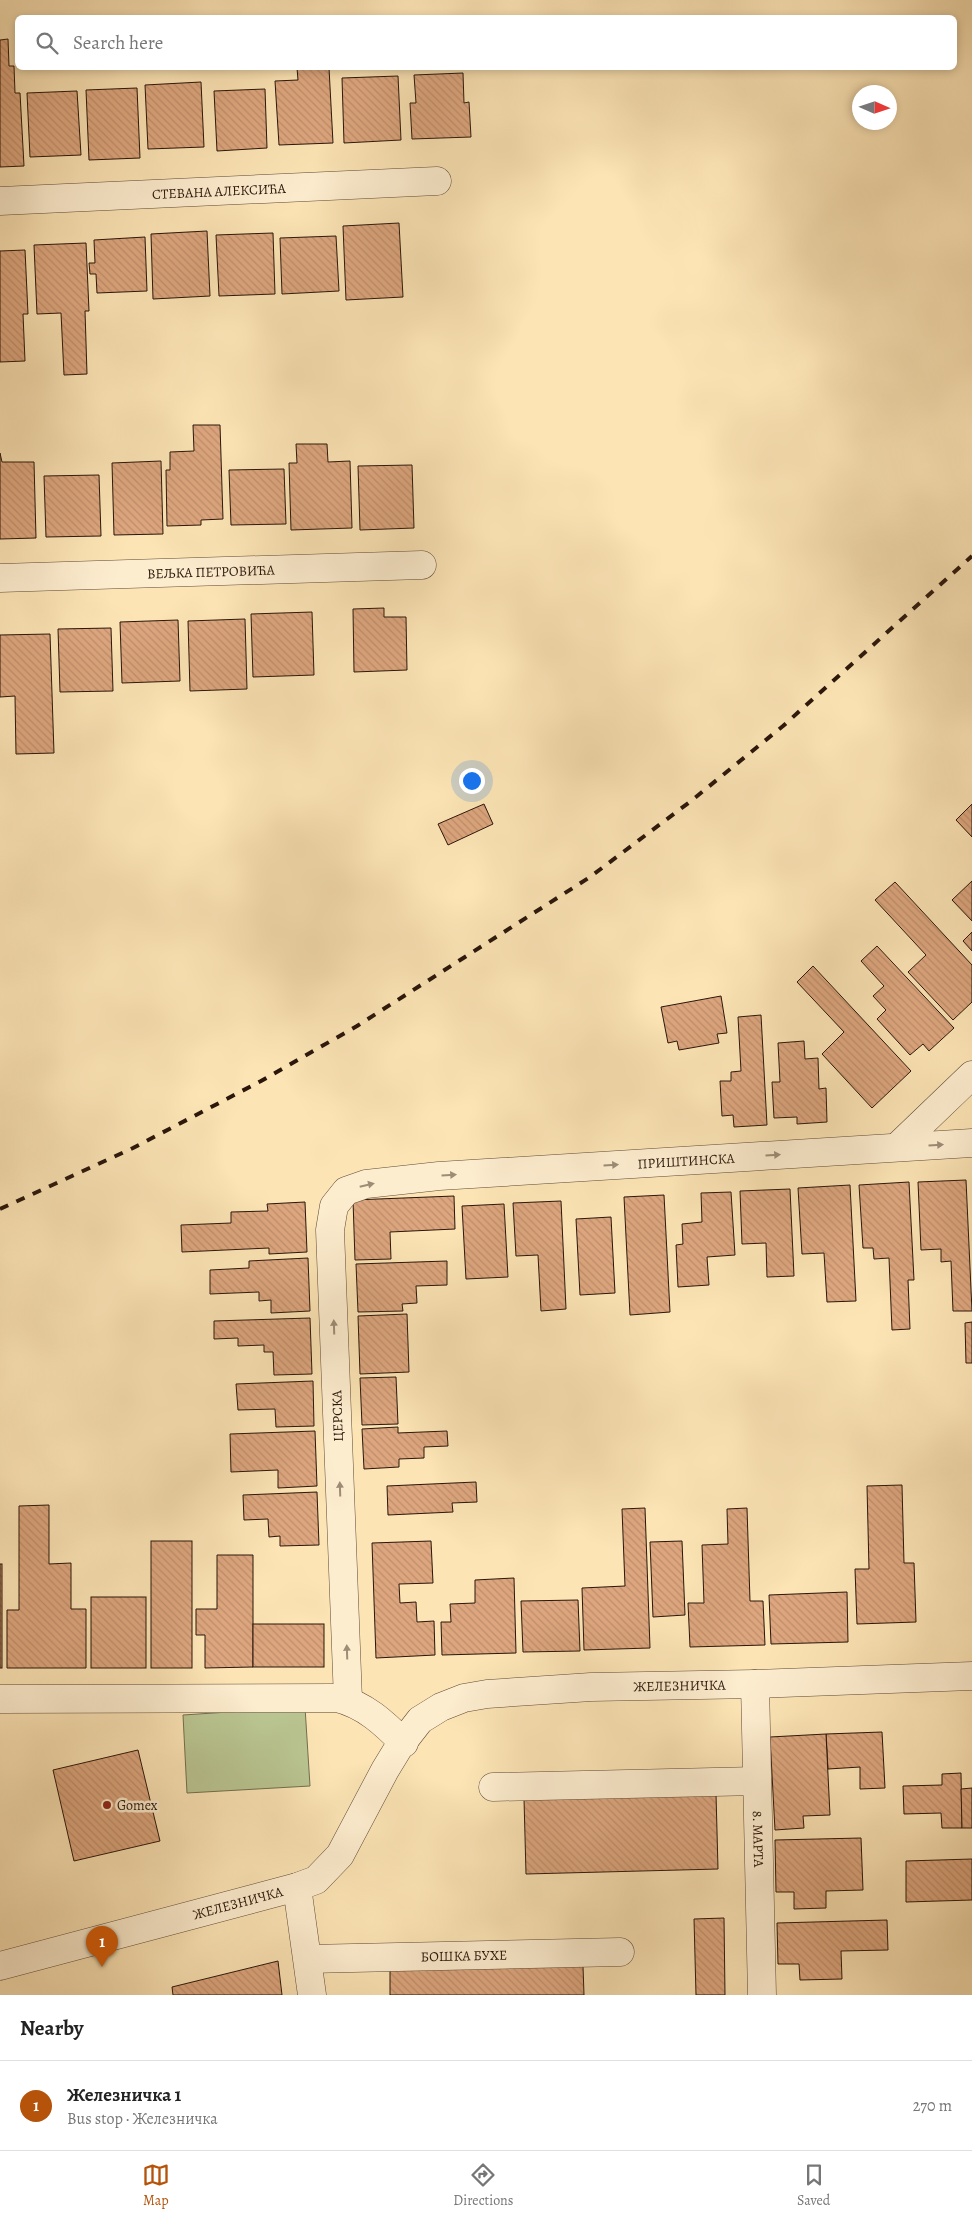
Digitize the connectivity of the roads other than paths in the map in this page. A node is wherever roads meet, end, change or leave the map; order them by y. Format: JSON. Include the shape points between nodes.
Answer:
{"nodes":[{"id":1,"x":437,"y":181,"type":"dead end"},
{"id":2,"x":0,"y":201,"type":"edge"},
{"id":3,"x":422,"y":565,"type":"dead end"},
{"id":4,"x":0,"y":578,"type":"edge"},
{"id":5,"x":972,"y":1076,"type":"edge"},
{"id":6,"x":972,"y":1143,"type":"edge"},
{"id":7,"x":897,"y":1147,"type":"junction"},
{"id":8,"x":400,"y":1180,"type":"joint"},
{"id":9,"x":972,"y":1676,"type":"edge"},
{"id":10,"x":755,"y":1684,"type":"junction"},
{"id":11,"x":0,"y":1699,"type":"edge"},
{"id":12,"x":348,"y":1700,"type":"junction"},
{"id":13,"x":404,"y":1743,"type":"junction"},
{"id":14,"x":758,"y":1781,"type":"junction"},
{"id":15,"x":492,"y":1787,"type":"dead end"},
{"id":16,"x":297,"y":1887,"type":"junction"},
{"id":17,"x":620,"y":1952,"type":"dead end"},
{"id":18,"x":308,"y":1959,"type":"junction"},
{"id":19,"x":0,"y":1966,"type":"edge"},
{"id":20,"x":312,"y":1995,"type":"edge"},
{"id":21,"x":762,"y":1995,"type":"edge"}],
"edges":[{"from":1,"to":2,"type":"street","name":"СТЕВАНА АЛЕКСИЋА"},
{"from":3,"to":4,"type":"street","name":"ВЕЉКА ПЕТРОВИЋА"},
{"from":5,"to":7,"type":"street"},
{"from":7,"to":6,"type":"street","name":"ПРИШТИНСКА","one_way":true},
{"from":8,"to":7,"type":"street","name":"ПРИШТИНСКА","one_way":true},
{"from":12,"to":8,"type":"street","name":"ЦЕРСКА","one_way":true,"via":[[330,1230],[334,1206],[346,1191],[366,1184]]},
{"from":9,"to":10,"type":"street","name":"ЖЕЛЕЗНИЧКА"},
{"from":10,"to":13,"type":"street","name":"ЖЕЛЕЗНИЧКА","via":[[590,1687],[487,1694],[441,1707],[420,1720]]},
{"from":10,"to":14,"type":"street","name":"8. МАРТА"},
{"from":11,"to":12,"type":"street"},
{"from":12,"to":13,"type":"street","via":[[372,1713]]},
{"from":13,"to":16,"type":"street","name":"ЖЕЛЕЗНИЧКА","via":[[385,1770],[340,1854],[316,1880]]},
{"from":14,"to":15,"type":"street"},
{"from":14,"to":21,"type":"street","name":"8. МАРТА"},
{"from":16,"to":18,"type":"street"},
{"from":16,"to":19,"type":"street","name":"ЖЕЛЕЗНИЧКА"},
{"from":17,"to":18,"type":"street","name":"БОШКА БУХЕ"},
{"from":18,"to":20,"type":"street"}]}
